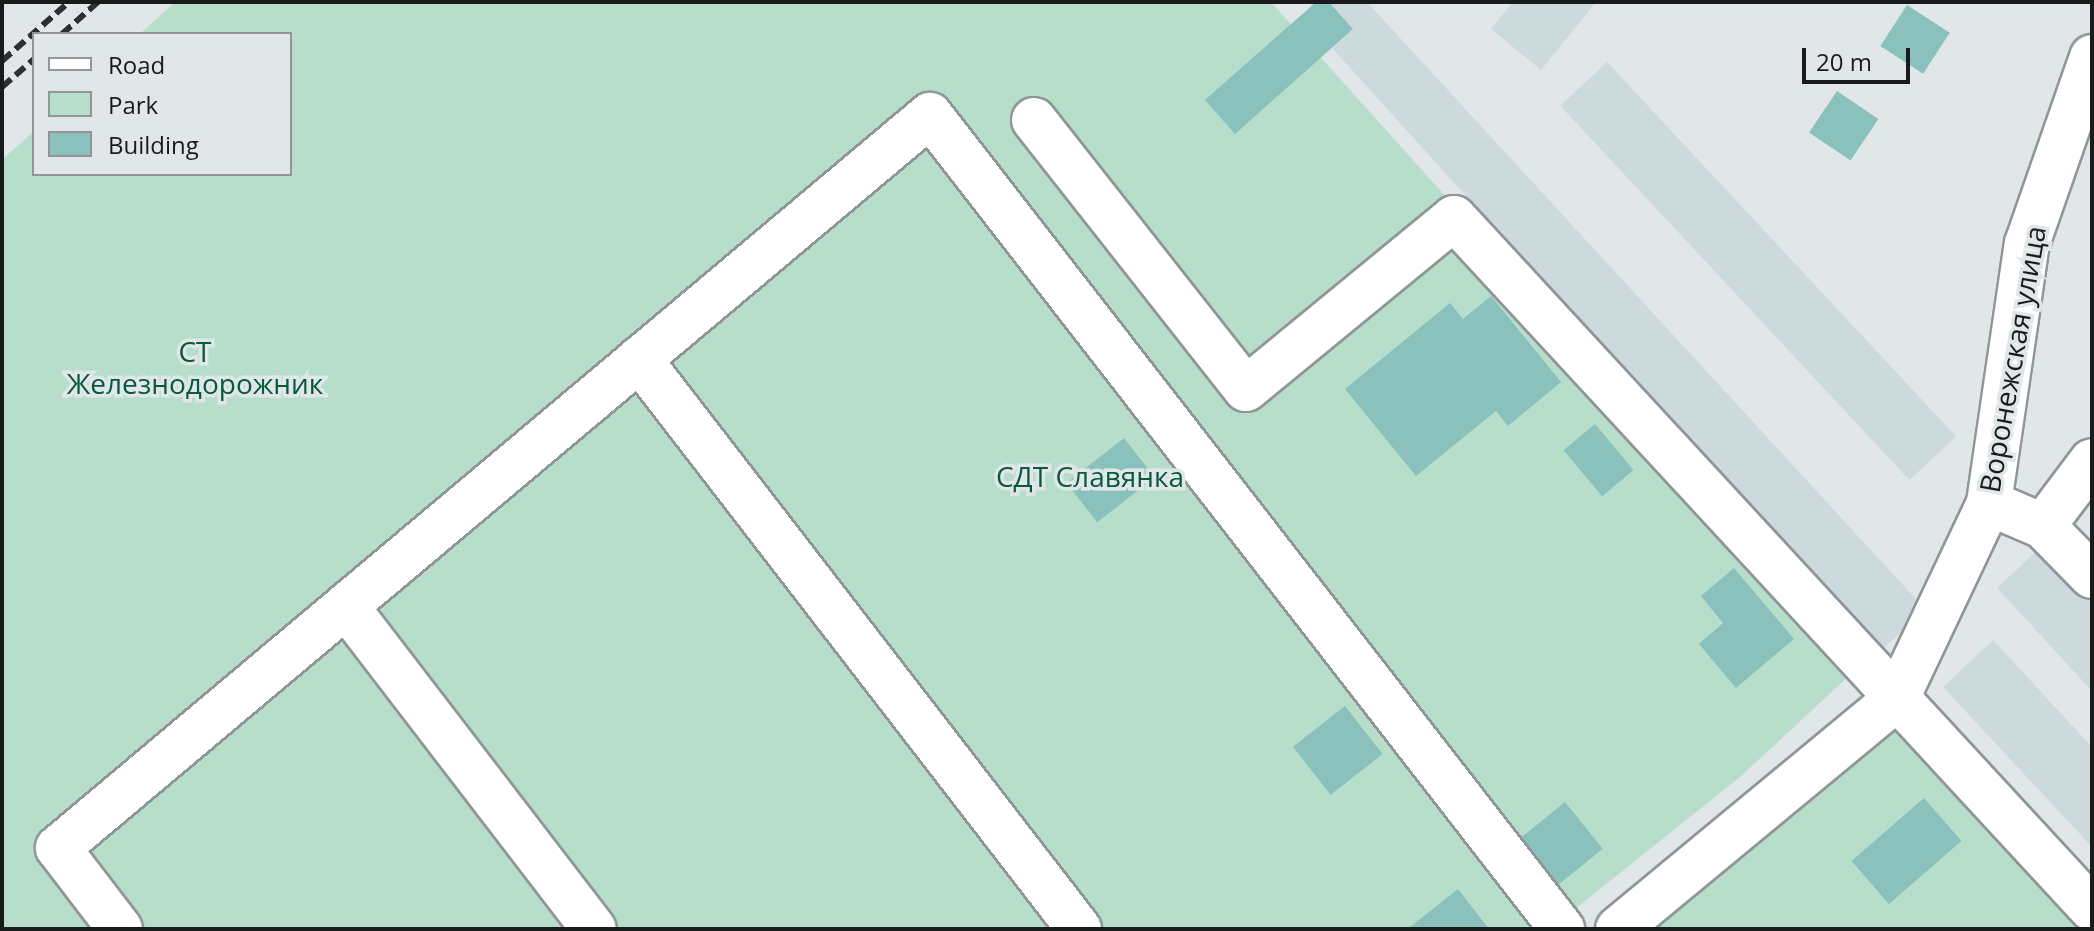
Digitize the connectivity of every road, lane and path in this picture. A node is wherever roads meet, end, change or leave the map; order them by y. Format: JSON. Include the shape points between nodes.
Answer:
{"nodes":[{"id":1,"x":2092,"y":57,"type":"edge"},
{"id":2,"x":1034,"y":120,"type":"dead end"},
{"id":3,"x":639,"y":359,"type":"junction"},
{"id":4,"x":2092,"y":461,"type":"edge"},
{"id":5,"x":1989,"y":503,"type":"junction"},
{"id":6,"x":2043,"y":526,"type":"junction"},
{"id":7,"x":2092,"y":576,"type":"edge"},
{"id":8,"x":346,"y":606,"type":"junction"},
{"id":9,"x":1897,"y":698,"type":"junction"},
{"id":10,"x":2092,"y":909,"type":"edge"},
{"id":11,"x":120,"y":929,"type":"edge"},
{"id":12,"x":594,"y":929,"type":"edge"},
{"id":13,"x":1079,"y":929,"type":"edge"},
{"id":14,"x":1562,"y":929,"type":"edge"},
{"id":15,"x":1618,"y":929,"type":"edge"}],
"edges":[{"from":1,"to":5,"type":"street","name":"Воронежская улица","via":[[2027,244]]},
{"from":2,"to":9,"type":"street","via":[[1246,389],[1454,218]]},
{"from":3,"to":8,"type":"street"},
{"from":3,"to":13,"type":"street"},
{"from":3,"to":14,"type":"street","via":[[930,115]]},
{"from":4,"to":6,"type":"street"},
{"from":5,"to":6,"type":"street"},
{"from":5,"to":9,"type":"street","name":"Воронежская улица"},
{"from":6,"to":7,"type":"street"},
{"from":8,"to":11,"type":"street","via":[[58,848]]},
{"from":8,"to":12,"type":"street"},
{"from":9,"to":10,"type":"street"},
{"from":9,"to":15,"type":"street"}]}
